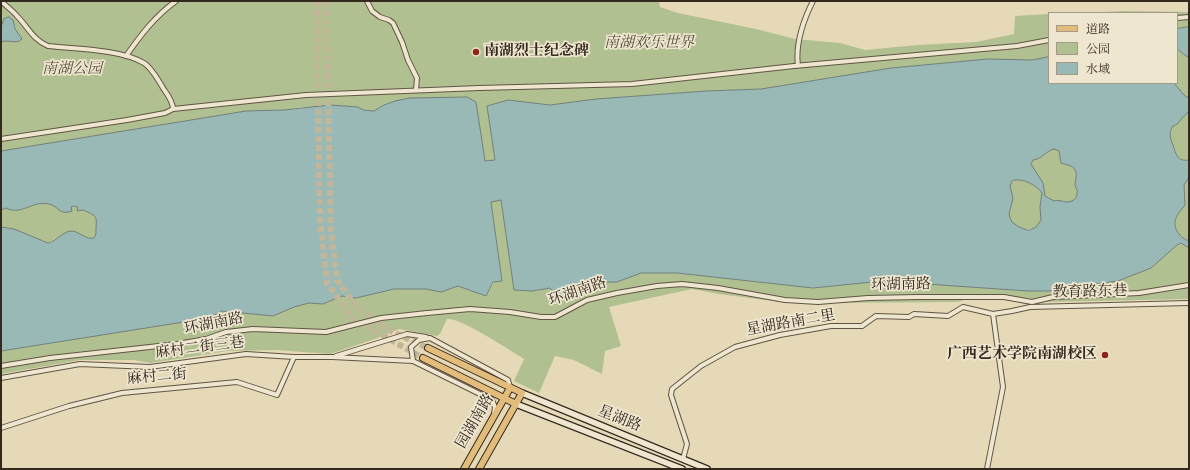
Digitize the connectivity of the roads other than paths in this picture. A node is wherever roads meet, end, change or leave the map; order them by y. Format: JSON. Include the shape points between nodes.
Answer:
{"nodes":[{"id":1,"x":1,"y":1,"type":"edge"},
{"id":2,"x":176,"y":1,"type":"edge"},
{"id":3,"x":367,"y":1,"type":"edge"},
{"id":4,"x":813,"y":1,"type":"edge"},
{"id":5,"x":1189,"y":17,"type":"edge"},
{"id":6,"x":1178,"y":18,"type":"edge"},
{"id":7,"x":1048,"y":40,"type":"edge"},
{"id":8,"x":126,"y":56,"type":"junction"},
{"id":9,"x":798,"y":66,"type":"junction"},
{"id":10,"x":416,"y":90,"type":"junction"},
{"id":11,"x":173,"y":109,"type":"junction"},
{"id":12,"x":1,"y":139,"type":"edge"},
{"id":13,"x":1189,"y":285,"type":"edge"},
{"id":14,"x":1189,"y":303,"type":"edge"},
{"id":15,"x":993,"y":314,"type":"junction"},
{"id":16,"x":430,"y":338,"type":"junction"},
{"id":17,"x":428,"y":348,"type":"tunnel mouth"},
{"id":18,"x":294,"y":357,"type":"junction"},
{"id":19,"x":332,"y":357,"type":"junction"},
{"id":20,"x":423,"y":358,"type":"tunnel mouth"},
{"id":21,"x":413,"y":361,"type":"junction"},
{"id":22,"x":1,"y":366,"type":"edge"},
{"id":23,"x":1,"y":378,"type":"edge"},
{"id":24,"x":510,"y":388,"type":"junction"},
{"id":25,"x":522,"y":393,"type":"junction"},
{"id":26,"x":505,"y":398,"type":"junction"},
{"id":27,"x":516,"y":404,"type":"junction"},
{"id":28,"x":494,"y":418,"type":"junction"},
{"id":29,"x":1,"y":428,"type":"edge"},
{"id":30,"x":683,"y":459,"type":"junction"},
{"id":31,"x":464,"y":469,"type":"edge"},
{"id":32,"x":479,"y":469,"type":"edge"},
{"id":33,"x":682,"y":469,"type":"edge"},
{"id":34,"x":707,"y":469,"type":"edge"},
{"id":35,"x":987,"y":469,"type":"edge"}],
"edges":[{"from":1,"to":8,"type":"street","via":[[41,44]]},
{"from":2,"to":8,"type":"street","via":[[142,33]]},
{"from":3,"to":10,"type":"street","via":[[372,11],[393,23],[417,78]]},
{"from":4,"to":9,"type":"street","via":[[804,18],[798,43]]},
{"from":5,"to":6,"type":"street"},
{"from":7,"to":9,"type":"street","via":[[1017,46]]},
{"from":8,"to":11,"type":"street","via":[[145,64],[160,83]]},
{"from":9,"to":10,"type":"street","via":[[632,84]]},
{"from":10,"to":11,"type":"street","via":[[306,95]]},
{"from":11,"to":12,"type":"street","via":[[127,120]]},
{"from":13,"to":22,"type":"street","name":"环湖南路","via":[[1139,292],[1053,297],[1032,302],[1004,298],[918,297],[818,302],[792,301],[682,284],[657,286],[587,300],[555,317],[470,309],[381,318],[326,332],[253,329],[226,332],[206,339],[177,344]]},
{"from":14,"to":15,"type":"street","name":"教育路东巷","via":[[1030,307]]},
{"from":15,"to":30,"type":"street","name":"星湖路南二里","via":[[963,307],[948,316],[876,316],[862,326],[831,326],[780,335],[735,347],[701,366],[672,389],[671,395],[687,444]]},
{"from":15,"to":35,"type":"street","via":[[1003,387]]},
{"from":16,"to":19,"type":"street","via":[[407,334]]},
{"from":16,"to":21,"type":"street","via":[[419,340],[412,347]]},
{"from":16,"to":24,"type":"street","via":[[508,380]]},
{"from":17,"to":24,"type":"main road"},
{"from":18,"to":19,"type":"street","name":"麻村二街三巷"},
{"from":18,"to":23,"type":"street","name":"麻村二街三巷","via":[[246,354],[150,367],[80,364]]},
{"from":18,"to":29,"type":"street","name":"麻村二街","via":[[277,395],[237,382],[122,393],[69,406]]},
{"from":19,"to":21,"type":"street"},
{"from":20,"to":26,"type":"main road"},
{"from":21,"to":28,"type":"street","via":[[492,400],[495,407]]},
{"from":24,"to":25,"type":"main road"},
{"from":24,"to":26,"type":"main road","name":"园湖南路"},
{"from":25,"to":27,"type":"main road","name":"园湖南路"},
{"from":25,"to":30,"type":"main road","name":"星湖路"},
{"from":26,"to":27,"type":"main road"},
{"from":26,"to":28,"type":"main road","name":"园湖南路"},
{"from":27,"to":32,"type":"main road","name":"园湖南路"},
{"from":27,"to":33,"type":"main road","name":"星湖路"},
{"from":28,"to":31,"type":"main road","name":"园湖南路"},
{"from":30,"to":34,"type":"main road","name":"星湖路"}]}
